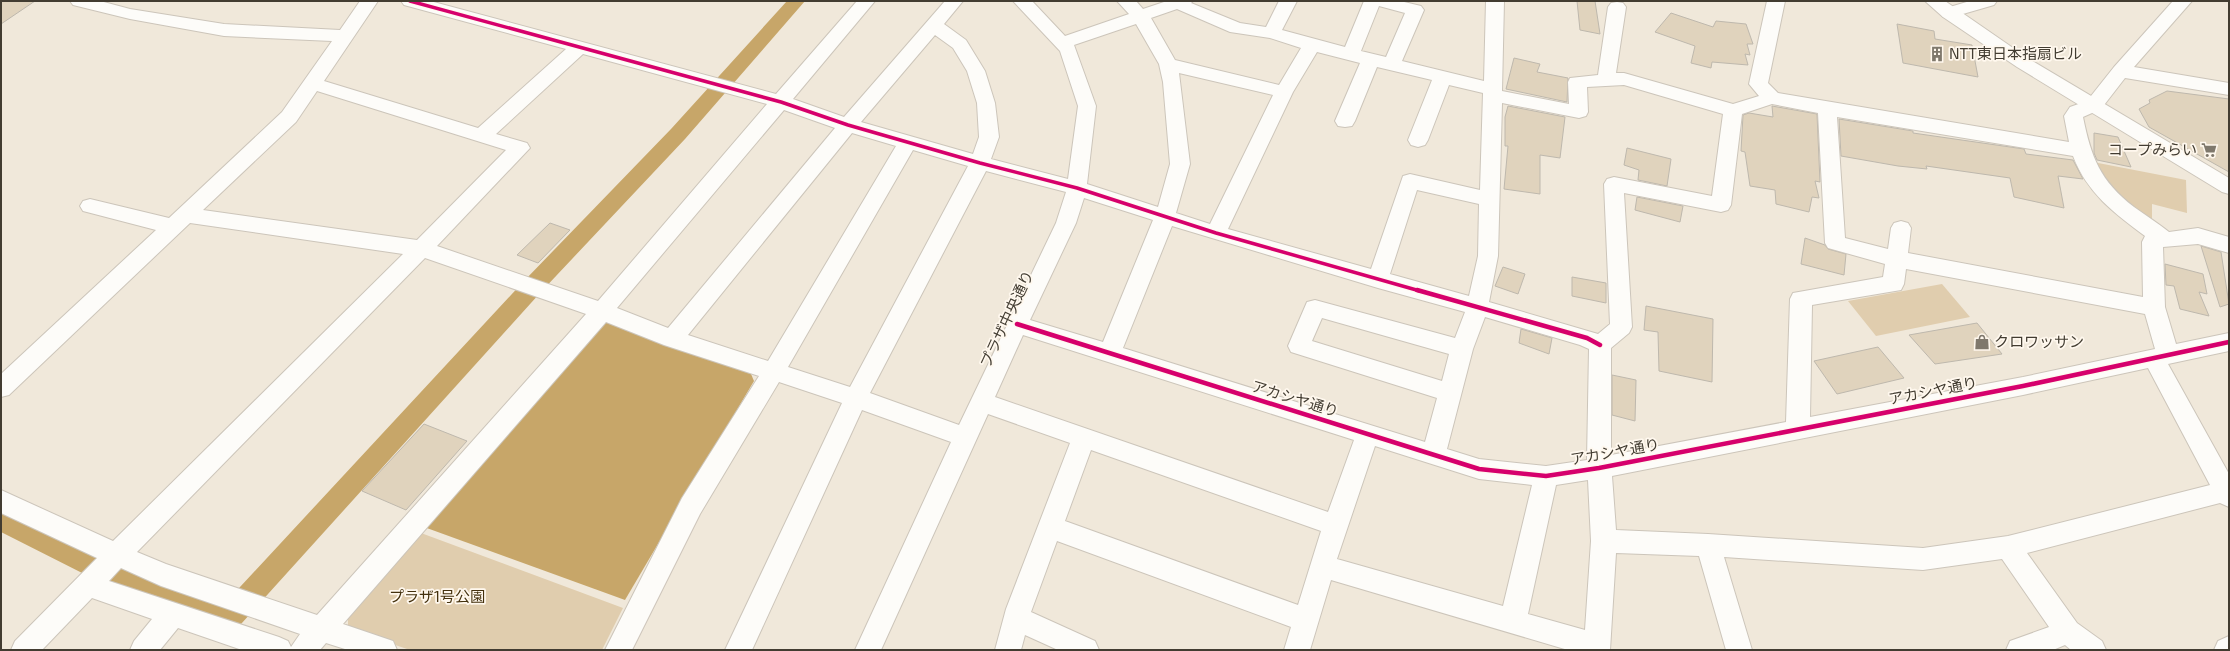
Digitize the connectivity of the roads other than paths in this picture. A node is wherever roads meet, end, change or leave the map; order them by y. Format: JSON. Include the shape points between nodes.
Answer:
{"nodes":[{"id":1,"x":79,"y":1,"type":"edge"},
{"id":2,"x":368,"y":1,"type":"edge"},
{"id":3,"x":410,"y":1,"type":"edge"},
{"id":4,"x":866,"y":1,"type":"edge"},
{"id":5,"x":954,"y":1,"type":"edge"},
{"id":6,"x":1022,"y":1,"type":"edge"},
{"id":7,"x":1126,"y":1,"type":"edge"},
{"id":8,"x":1288,"y":1,"type":"edge"},
{"id":9,"x":1373,"y":1,"type":"edge"},
{"id":10,"x":1379,"y":1,"type":"edge"},
{"id":11,"x":1495,"y":1,"type":"edge"},
{"id":12,"x":1776,"y":1,"type":"edge"},
{"id":13,"x":1934,"y":1,"type":"edge"},
{"id":14,"x":1988,"y":1,"type":"edge"},
{"id":15,"x":2183,"y":1,"type":"edge"},
{"id":16,"x":1181,"y":2,"type":"edge"},
{"id":17,"x":1618,"y":7,"type":"dead end"},
{"id":18,"x":1949,"y":13,"type":"junction"},
{"id":19,"x":1140,"y":17,"type":"junction"},
{"id":20,"x":933,"y":25,"type":"junction"},
{"id":21,"x":1272,"y":33,"type":"junction"},
{"id":22,"x":343,"y":36,"type":"junction"},
{"id":23,"x":1062,"y":43,"type":"junction"},
{"id":24,"x":1312,"y":45,"type":"junction"},
{"id":25,"x":580,"y":47,"type":"junction"},
{"id":26,"x":1351,"y":54,"type":"junction"},
{"id":27,"x":1371,"y":59,"type":"junction"},
{"id":28,"x":1168,"y":64,"type":"junction"},
{"id":29,"x":1392,"y":64,"type":"junction"},
{"id":30,"x":2120,"y":71,"type":"junction"},
{"id":31,"x":1444,"y":77,"type":"junction"},
{"id":32,"x":1606,"y":80,"type":"junction"},
{"id":33,"x":314,"y":84,"type":"junction"},
{"id":34,"x":2229,"y":89,"type":"edge"},
{"id":35,"x":1284,"y":92,"type":"junction"},
{"id":36,"x":1492,"y":92,"type":"junction"},
{"id":37,"x":1772,"y":98,"type":"junction"},
{"id":38,"x":781,"y":102,"type":"junction"},
{"id":39,"x":2094,"y":105,"type":"junction"},
{"id":40,"x":1827,"y":109,"type":"junction"},
{"id":41,"x":1734,"y":110,"type":"junction"},
{"id":42,"x":1345,"y":122,"type":"dead end"},
{"id":43,"x":848,"y":125,"type":"junction"},
{"id":44,"x":481,"y":136,"type":"junction"},
{"id":45,"x":1418,"y":140,"type":"dead end"},
{"id":46,"x":908,"y":142,"type":"junction"},
{"id":47,"x":2080,"y":150,"type":"junction"},
{"id":48,"x":980,"y":163,"type":"junction"},
{"id":49,"x":2229,"y":187,"type":"edge"},
{"id":50,"x":1077,"y":188,"type":"junction"},
{"id":51,"x":1490,"y":199,"type":"junction"},
{"id":52,"x":90,"y":206,"type":"dead end"},
{"id":53,"x":1165,"y":217,"type":"junction"},
{"id":54,"x":181,"y":221,"type":"junction"},
{"id":55,"x":1901,"y":228,"type":"dead end"},
{"id":56,"x":1216,"y":233,"type":"junction"},
{"id":57,"x":2159,"y":235,"type":"junction"},
{"id":58,"x":2229,"y":245,"type":"edge"},
{"id":59,"x":423,"y":249,"type":"junction"},
{"id":60,"x":1896,"y":259,"type":"junction"},
{"id":61,"x":1378,"y":280,"type":"junction"},
{"id":62,"x":2154,"y":307,"type":"junction"},
{"id":63,"x":1477,"y":308,"type":"junction"},
{"id":64,"x":602,"y":311,"type":"junction"},
{"id":65,"x":1017,"y":324,"type":"junction"},
{"id":66,"x":672,"y":338,"type":"junction"},
{"id":67,"x":2229,"y":342,"type":"edge"},
{"id":68,"x":1600,"y":345,"type":"junction"},
{"id":69,"x":1462,"y":349,"type":"junction"},
{"id":70,"x":1110,"y":353,"type":"junction"},
{"id":71,"x":2161,"y":357,"type":"junction"},
{"id":72,"x":774,"y":372,"type":"junction"},
{"id":73,"x":1,"y":388,"type":"edge"},
{"id":74,"x":1450,"y":394,"type":"junction"},
{"id":75,"x":856,"y":398,"type":"junction"},
{"id":76,"x":981,"y":402,"type":"junction"},
{"id":77,"x":1798,"y":429,"type":"junction"},
{"id":78,"x":1368,"y":434,"type":"junction"},
{"id":79,"x":966,"y":437,"type":"junction"},
{"id":80,"x":1084,"y":438,"type":"junction"},
{"id":81,"x":1434,"y":454,"type":"junction"},
{"id":82,"x":1599,"y":468,"type":"junction"},
{"id":83,"x":1546,"y":476,"type":"junction"},
{"id":84,"x":2228,"y":493,"type":"edge"},
{"id":85,"x":1,"y":502,"type":"edge"},
{"id":86,"x":1335,"y":525,"type":"junction"},
{"id":87,"x":1050,"y":527,"type":"junction"},
{"id":88,"x":1604,"y":541,"type":"junction"},
{"id":89,"x":1708,"y":545,"type":"junction"},
{"id":90,"x":2008,"y":547,"type":"junction"},
{"id":91,"x":116,"y":555,"type":"junction"},
{"id":92,"x":1323,"y":566,"type":"junction"},
{"id":93,"x":87,"y":585,"type":"junction"},
{"id":94,"x":173,"y":614,"type":"junction"},
{"id":95,"x":1017,"y":618,"type":"junction"},
{"id":96,"x":1306,"y":620,"type":"junction"},
{"id":97,"x":1513,"y":621,"type":"junction"},
{"id":98,"x":320,"y":628,"type":"junction"},
{"id":99,"x":2068,"y":632,"type":"junction"},
{"id":100,"x":1597,"y":648,"type":"edge"},
{"id":101,"x":24,"y":650,"type":"edge"},
{"id":102,"x":143,"y":650,"type":"edge"},
{"id":103,"x":279,"y":650,"type":"edge"},
{"id":104,"x":302,"y":650,"type":"edge"},
{"id":105,"x":384,"y":650,"type":"edge"},
{"id":106,"x":618,"y":650,"type":"edge"},
{"id":107,"x":738,"y":650,"type":"edge"},
{"id":108,"x":868,"y":650,"type":"edge"},
{"id":109,"x":1008,"y":650,"type":"edge"},
{"id":110,"x":1086,"y":650,"type":"edge"},
{"id":111,"x":1297,"y":650,"type":"edge"},
{"id":112,"x":1739,"y":650,"type":"edge"},
{"id":113,"x":2019,"y":650,"type":"edge"},
{"id":114,"x":2092,"y":650,"type":"edge"}],
"edges":[{"from":1,"to":22,"type":"street","via":[[144,17],[224,30]]},
{"from":2,"to":22,"type":"street"},
{"from":3,"to":25,"type":"street"},
{"from":4,"to":38,"type":"street"},
{"from":5,"to":20,"type":"street"},
{"from":6,"to":23,"type":"street","name":"プラザ中央通り"},
{"from":7,"to":19,"type":"street"},
{"from":8,"to":21,"type":"street"},
{"from":9,"to":26,"type":"street"},
{"from":10,"to":29,"type":"street","via":[[1415,10]]},
{"from":11,"to":36,"type":"street"},
{"from":12,"to":37,"type":"street","via":[[1758,84]]},
{"from":13,"to":18,"type":"street"},
{"from":14,"to":18,"type":"street"},
{"from":15,"to":30,"type":"street"},
{"from":16,"to":19,"type":"street"},
{"from":16,"to":21,"type":"street","via":[[1236,28]]},
{"from":17,"to":32,"type":"street"},
{"from":18,"to":39,"type":"street","via":[[2023,63]]},
{"from":19,"to":23,"type":"street"},
{"from":19,"to":28,"type":"street"},
{"from":20,"to":43,"type":"street"},
{"from":20,"to":48,"type":"street","via":[[960,44],[976,71],[986,103],[989,137]]},
{"from":21,"to":24,"type":"street"},
{"from":22,"to":33,"type":"street"},
{"from":23,"to":50,"type":"street","name":"プラザ中央通り","via":[[1068,49],[1087,106]]},
{"from":24,"to":26,"type":"street"},
{"from":24,"to":35,"type":"street"},
{"from":25,"to":38,"type":"street"},
{"from":25,"to":44,"type":"street"},
{"from":26,"to":27,"type":"street"},
{"from":27,"to":29,"type":"street"},
{"from":27,"to":42,"type":"street"},
{"from":28,"to":35,"type":"street"},
{"from":28,"to":53,"type":"street","via":[[1180,164]]},
{"from":29,"to":31,"type":"street"},
{"from":30,"to":34,"type":"street"},
{"from":30,"to":39,"type":"street"},
{"from":31,"to":36,"type":"street"},
{"from":31,"to":45,"type":"street"},
{"from":32,"to":36,"type":"street","via":[[1577,82],[1578,112]]},
{"from":32,"to":41,"type":"street","via":[[1624,79]]},
{"from":33,"to":44,"type":"street"},
{"from":33,"to":54,"type":"street","via":[[290,117]]},
{"from":35,"to":56,"type":"street"},
{"from":36,"to":51,"type":"street"},
{"from":37,"to":40,"type":"street"},
{"from":37,"to":41,"type":"street"},
{"from":38,"to":43,"type":"street"},
{"from":38,"to":64,"type":"street"},
{"from":39,"to":47,"type":"street","via":[[2077,111],[2073,116]]},
{"from":39,"to":49,"type":"street"},
{"from":40,"to":47,"type":"street"},
{"from":40,"to":60,"type":"street","via":[[1835,243]]},
{"from":41,"to":68,"type":"street","via":[[1721,205],[1614,184],[1621,327]]},
{"from":43,"to":46,"type":"street"},
{"from":43,"to":66,"type":"street"},
{"from":44,"to":59,"type":"street","via":[[520,148]]},
{"from":46,"to":48,"type":"street"},
{"from":46,"to":72,"type":"street"},
{"from":47,"to":57,"type":"street","via":[[2093,178],[2111,199]]},
{"from":48,"to":50,"type":"street"},
{"from":48,"to":75,"type":"street"},
{"from":50,"to":53,"type":"street"},
{"from":50,"to":65,"type":"street","name":"プラザ中央通り","via":[[1066,223]]},
{"from":51,"to":61,"type":"street","via":[[1410,181]]},
{"from":51,"to":63,"type":"street","via":[[1488,256]]},
{"from":52,"to":54,"type":"street"},
{"from":53,"to":56,"type":"street"},
{"from":53,"to":70,"type":"street"},
{"from":54,"to":59,"type":"street"},
{"from":54,"to":73,"type":"street"},
{"from":55,"to":60,"type":"street"},
{"from":56,"to":61,"type":"street"},
{"from":57,"to":58,"type":"street","via":[[2165,240],[2198,236]]},
{"from":57,"to":62,"type":"street","via":[[2152,242]]},
{"from":59,"to":64,"type":"street"},
{"from":59,"to":91,"type":"street"},
{"from":60,"to":62,"type":"street"},
{"from":60,"to":77,"type":"street","via":[[1893,284],[1801,299]]},
{"from":61,"to":63,"type":"street"},
{"from":62,"to":71,"type":"street"},
{"from":63,"to":68,"type":"street","via":[[1587,338]]},
{"from":63,"to":69,"type":"street"},
{"from":64,"to":66,"type":"street"},
{"from":64,"to":98,"type":"street"},
{"from":65,"to":70,"type":"street","name":"アカシヤ通り"},
{"from":65,"to":76,"type":"street","name":"プラザ中央通り"},
{"from":66,"to":72,"type":"street"},
{"from":67,"to":71,"type":"street","name":"アカシヤ通り"},
{"from":68,"to":82,"type":"street"},
{"from":69,"to":74,"type":"street"},
{"from":69,"to":74,"type":"street","via":[[1315,308],[1299,346]]},
{"from":70,"to":78,"type":"street","name":"アカシヤ通り"},
{"from":71,"to":77,"type":"street","name":"アカシヤ通り"},
{"from":71,"to":84,"type":"street","via":[[2202,450]]},
{"from":72,"to":75,"type":"street"},
{"from":72,"to":106,"type":"street","via":[[691,506]]},
{"from":74,"to":81,"type":"street"},
{"from":75,"to":79,"type":"street"},
{"from":75,"to":107,"type":"street"},
{"from":76,"to":79,"type":"street","name":"プラザ中央通り"},
{"from":76,"to":80,"type":"street"},
{"from":77,"to":82,"type":"street","name":"アカシヤ通り"},
{"from":78,"to":81,"type":"street","name":"アカシヤ通り"},
{"from":78,"to":86,"type":"street"},
{"from":79,"to":108,"type":"street","name":"プラザ中央通り"},
{"from":80,"to":86,"type":"street"},
{"from":80,"to":87,"type":"street"},
{"from":81,"to":83,"type":"street","name":"アカシヤ通り","via":[[1479,469]]},
{"from":82,"to":83,"type":"street","name":"アカシヤ通り"},
{"from":82,"to":88,"type":"street"},
{"from":83,"to":97,"type":"street"},
{"from":84,"to":90,"type":"street"},
{"from":85,"to":91,"type":"street"},
{"from":86,"to":92,"type":"street"},
{"from":87,"to":95,"type":"street"},
{"from":87,"to":96,"type":"street"},
{"from":88,"to":89,"type":"street"},
{"from":88,"to":100,"type":"street"},
{"from":89,"to":90,"type":"street","via":[[1923,559]]},
{"from":89,"to":112,"type":"street"},
{"from":90,"to":99,"type":"street"},
{"from":91,"to":93,"type":"street"},
{"from":91,"to":98,"type":"street","via":[[161,574]]},
{"from":92,"to":96,"type":"street"},
{"from":92,"to":97,"type":"street"},
{"from":93,"to":94,"type":"street"},
{"from":93,"to":101,"type":"street"},
{"from":94,"to":102,"type":"street"},
{"from":94,"to":103,"type":"street"},
{"from":95,"to":109,"type":"street"},
{"from":95,"to":110,"type":"street"},
{"from":96,"to":111,"type":"street"},
{"from":97,"to":100,"type":"street"},
{"from":98,"to":104,"type":"street"},
{"from":98,"to":105,"type":"street"},
{"from":99,"to":113,"type":"street"},
{"from":99,"to":114,"type":"street"}]}
